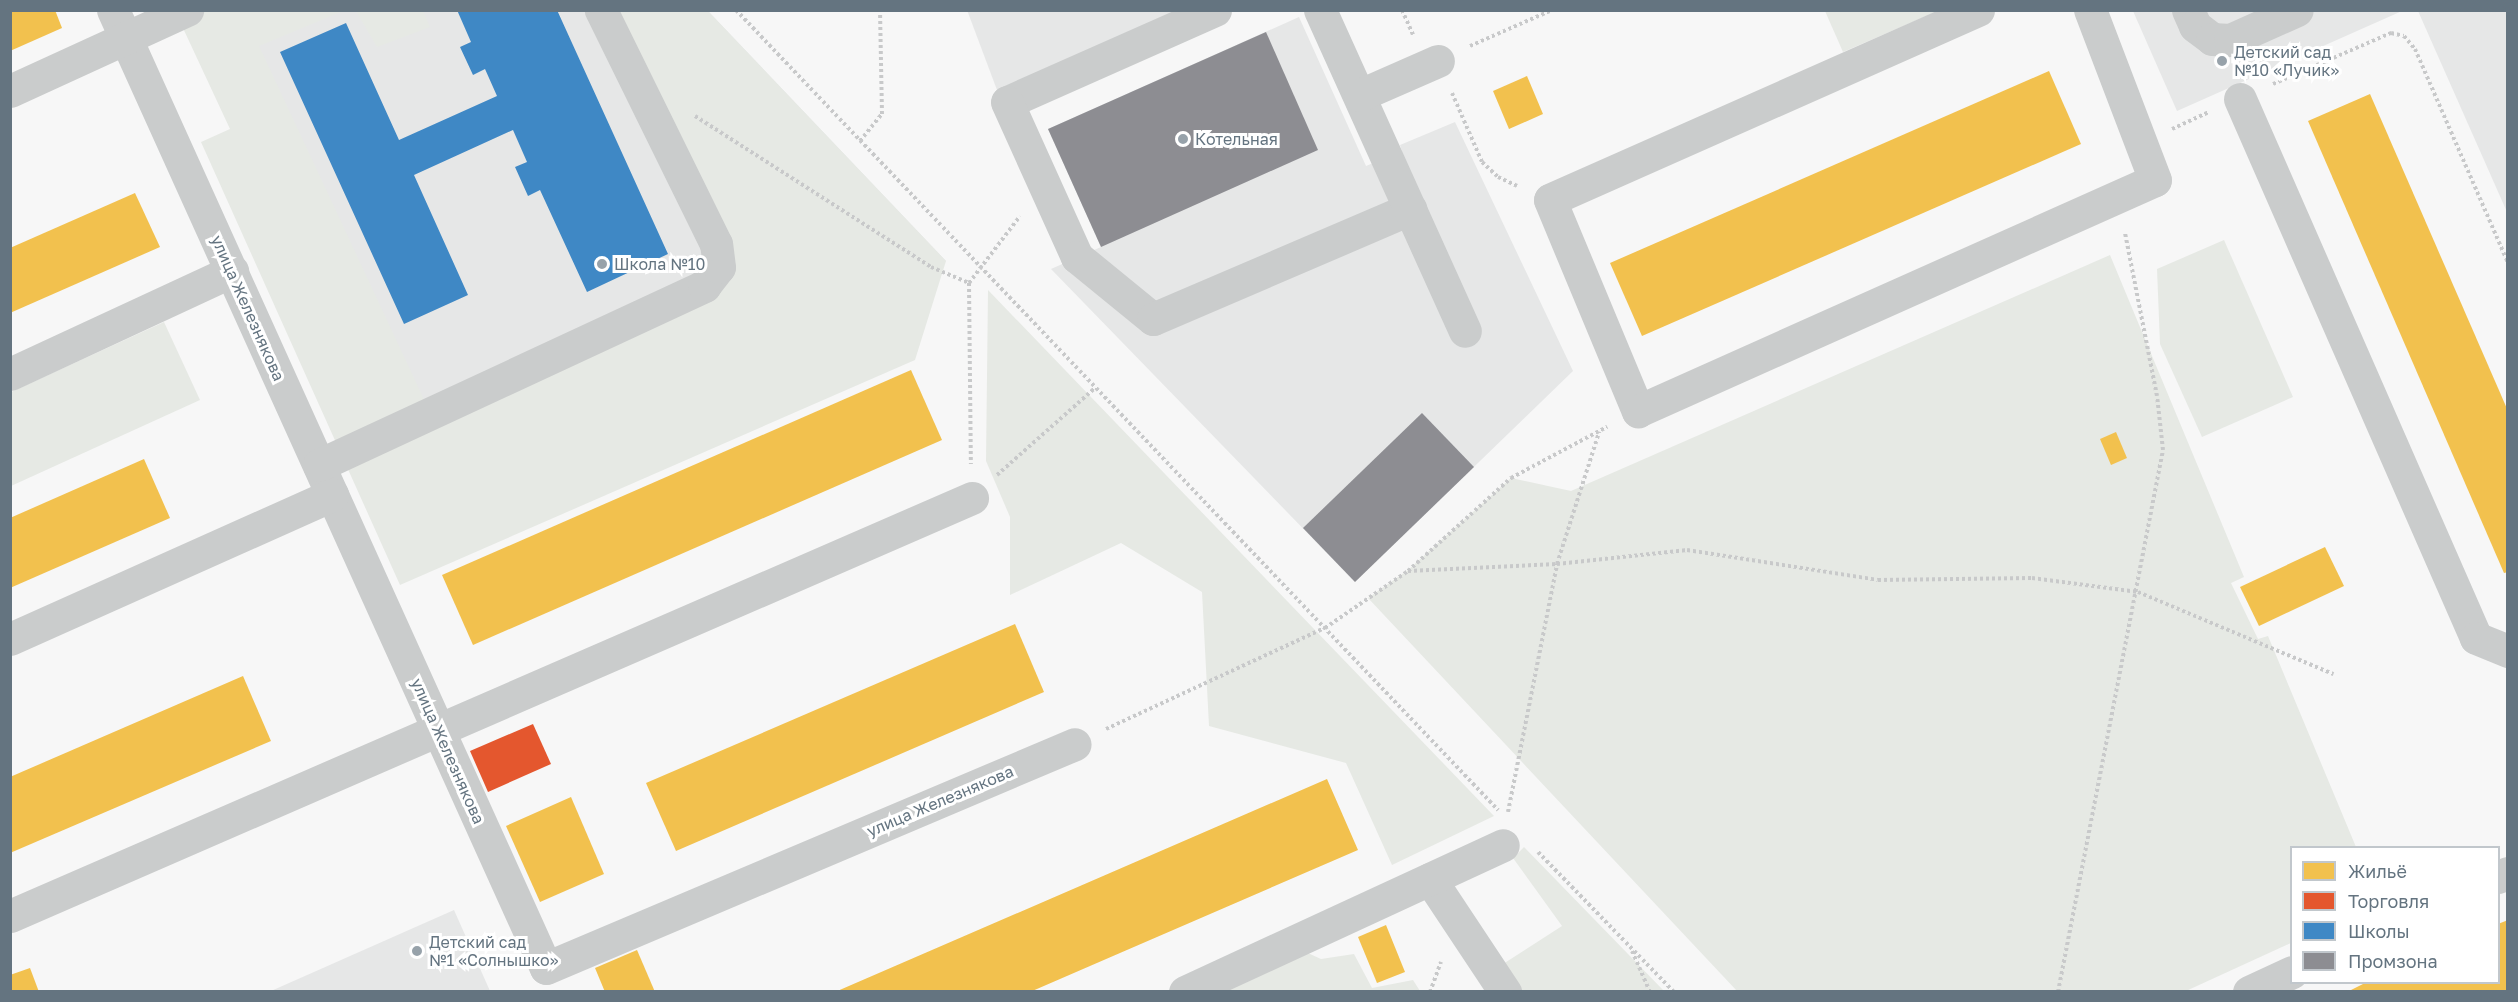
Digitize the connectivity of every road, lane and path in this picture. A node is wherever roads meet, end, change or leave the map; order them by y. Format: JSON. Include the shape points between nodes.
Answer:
{"nodes":[{"id":1,"x":187,"y":10,"type":"edge"},
{"id":2,"x":601,"y":10,"type":"edge"},
{"id":3,"x":736,"y":10,"type":"edge"},
{"id":4,"x":880,"y":10,"type":"edge"},
{"id":5,"x":1215,"y":10,"type":"edge"},
{"id":6,"x":1320,"y":10,"type":"edge"},
{"id":7,"x":1552,"y":10,"type":"edge"},
{"id":8,"x":1978,"y":10,"type":"edge"},
{"id":9,"x":2090,"y":10,"type":"edge"},
{"id":10,"x":2188,"y":10,"type":"edge"},
{"id":11,"x":2297,"y":10,"type":"edge"},
{"id":12,"x":120,"y":25,"type":"edge"},
{"id":13,"x":1438,"y":61,"type":"junction"},
{"id":14,"x":10,"y":91,"type":"edge"},
{"id":15,"x":1360,"y":95,"type":"junction"},
{"id":16,"x":2240,"y":99,"type":"junction"},
{"id":17,"x":693,"y":115,"type":"dead end"},
{"id":18,"x":860,"y":141,"type":"junction"},
{"id":19,"x":2140,"y":142,"type":"junction"},
{"id":20,"x":1044,"y":184,"type":"junction"},
{"id":21,"x":2116,"y":197,"type":"junction"},
{"id":22,"x":1550,"y":200,"type":"junction"},
{"id":23,"x":1410,"y":209,"type":"junction"},
{"id":24,"x":2507,"y":263,"type":"edge"},
{"id":25,"x":978,"y":268,"type":"junction"},
{"id":26,"x":232,"y":271,"type":"junction"},
{"id":27,"x":969,"y":283,"type":"junction"},
{"id":28,"x":1465,"y":331,"type":"dead end"},
{"id":29,"x":10,"y":374,"type":"edge"},
{"id":30,"x":1095,"y":388,"type":"junction"},
{"id":31,"x":1638,"y":411,"type":"junction"},
{"id":32,"x":1599,"y":431,"type":"junction"},
{"id":33,"x":319,"y":465,"type":"junction"},
{"id":34,"x":332,"y":495,"type":"junction"},
{"id":35,"x":972,"y":498,"type":"junction"},
{"id":36,"x":1557,"y":564,"type":"junction"},
{"id":37,"x":1408,"y":570,"type":"junction"},
{"id":38,"x":2138,"y":592,"type":"junction"},
{"id":39,"x":1324,"y":628,"type":"junction"},
{"id":40,"x":10,"y":639,"type":"edge"},
{"id":41,"x":2508,"y":651,"type":"edge"},
{"id":42,"x":2333,"y":674,"type":"dead end"},
{"id":43,"x":438,"y":728,"type":"junction"},
{"id":44,"x":1076,"y":744,"type":"joint"},
{"id":45,"x":1517,"y":845,"type":"joint"},
{"id":46,"x":1430,"y":879,"type":"junction"},
{"id":47,"x":10,"y":916,"type":"edge"},
{"id":48,"x":1630,"y":947,"type":"junction"},
{"id":49,"x":2290,"y":973,"type":"edge"},
{"id":50,"x":1185,"y":992,"type":"edge"},
{"id":51,"x":1505,"y":992,"type":"edge"},
{"id":52,"x":1650,"y":992,"type":"edge"},
{"id":53,"x":1674,"y":992,"type":"edge"},
{"id":54,"x":2058,"y":992,"type":"edge"},
{"id":55,"x":2249,"y":992,"type":"edge"}],
"edges":[{"from":1,"to":12,"type":"street"},
{"from":2,"to":33,"type":"street","via":[[716,244],[718,267],[704,286]]},
{"from":3,"to":18,"type":"path"},
{"from":4,"to":18,"type":"path","via":[[882,114]]},
{"from":5,"to":20,"type":"street","via":[[1007,102]]},
{"from":6,"to":15,"type":"street"},
{"from":7,"to":13,"type":"path"},
{"from":8,"to":22,"type":"street"},
{"from":9,"to":19,"type":"street"},
{"from":10,"to":11,"type":"street","via":[[2195,26],[2212,39],[2230,40]]},
{"from":12,"to":14,"type":"street"},
{"from":12,"to":26,"type":"street","name":"улица Железнякова"},
{"from":13,"to":15,"type":"street"},
{"from":13,"to":22,"type":"path","via":[[1482,162],[1498,177]]},
{"from":15,"to":23,"type":"street"},
{"from":16,"to":19,"type":"path"},
{"from":16,"to":24,"type":"path","via":[[2391,33],[2404,36],[2415,49]]},
{"from":16,"to":41,"type":"street","via":[[2476,638]]},
{"from":17,"to":27,"type":"path","via":[[931,267]]},
{"from":18,"to":25,"type":"path"},
{"from":19,"to":21,"type":"street","via":[[2155,180]]},
{"from":20,"to":23,"type":"street","via":[[1077,257],[1153,319]]},
{"from":20,"to":25,"type":"path"},
{"from":21,"to":31,"type":"street"},
{"from":21,"to":38,"type":"path","via":[[2139,293],[2163,450]]},
{"from":22,"to":31,"type":"street"},
{"from":23,"to":28,"type":"street"},
{"from":25,"to":27,"type":"path"},
{"from":25,"to":30,"type":"path"},
{"from":26,"to":29,"type":"street"},
{"from":26,"to":33,"type":"street","name":"улица Железнякова"},
{"from":27,"to":35,"type":"path"},
{"from":30,"to":35,"type":"path"},
{"from":30,"to":39,"type":"path"},
{"from":31,"to":32,"type":"path"},
{"from":32,"to":36,"type":"path"},
{"from":32,"to":37,"type":"path","via":[[1511,478]]},
{"from":33,"to":34,"type":"street","name":"улица Железнякова"},
{"from":34,"to":40,"type":"street"},
{"from":34,"to":43,"type":"street","name":"улица Железнякова"},
{"from":35,"to":43,"type":"street"},
{"from":36,"to":37,"type":"path"},
{"from":36,"to":38,"type":"path","via":[[1687,550],[1878,580],[2032,578]]},
{"from":36,"to":39,"type":"path","via":[[1507,820]]},
{"from":37,"to":39,"type":"path"},
{"from":38,"to":42,"type":"path"},
{"from":38,"to":54,"type":"path"},
{"from":39,"to":44,"type":"path"},
{"from":43,"to":44,"type":"street","name":"улица Железнякова","via":[[546,968]]},
{"from":43,"to":47,"type":"street"},
{"from":45,"to":46,"type":"street"},
{"from":45,"to":48,"type":"path"},
{"from":46,"to":50,"type":"street"},
{"from":46,"to":51,"type":"street"},
{"from":48,"to":52,"type":"path"},
{"from":48,"to":53,"type":"path"},
{"from":49,"to":55,"type":"street"}]}
